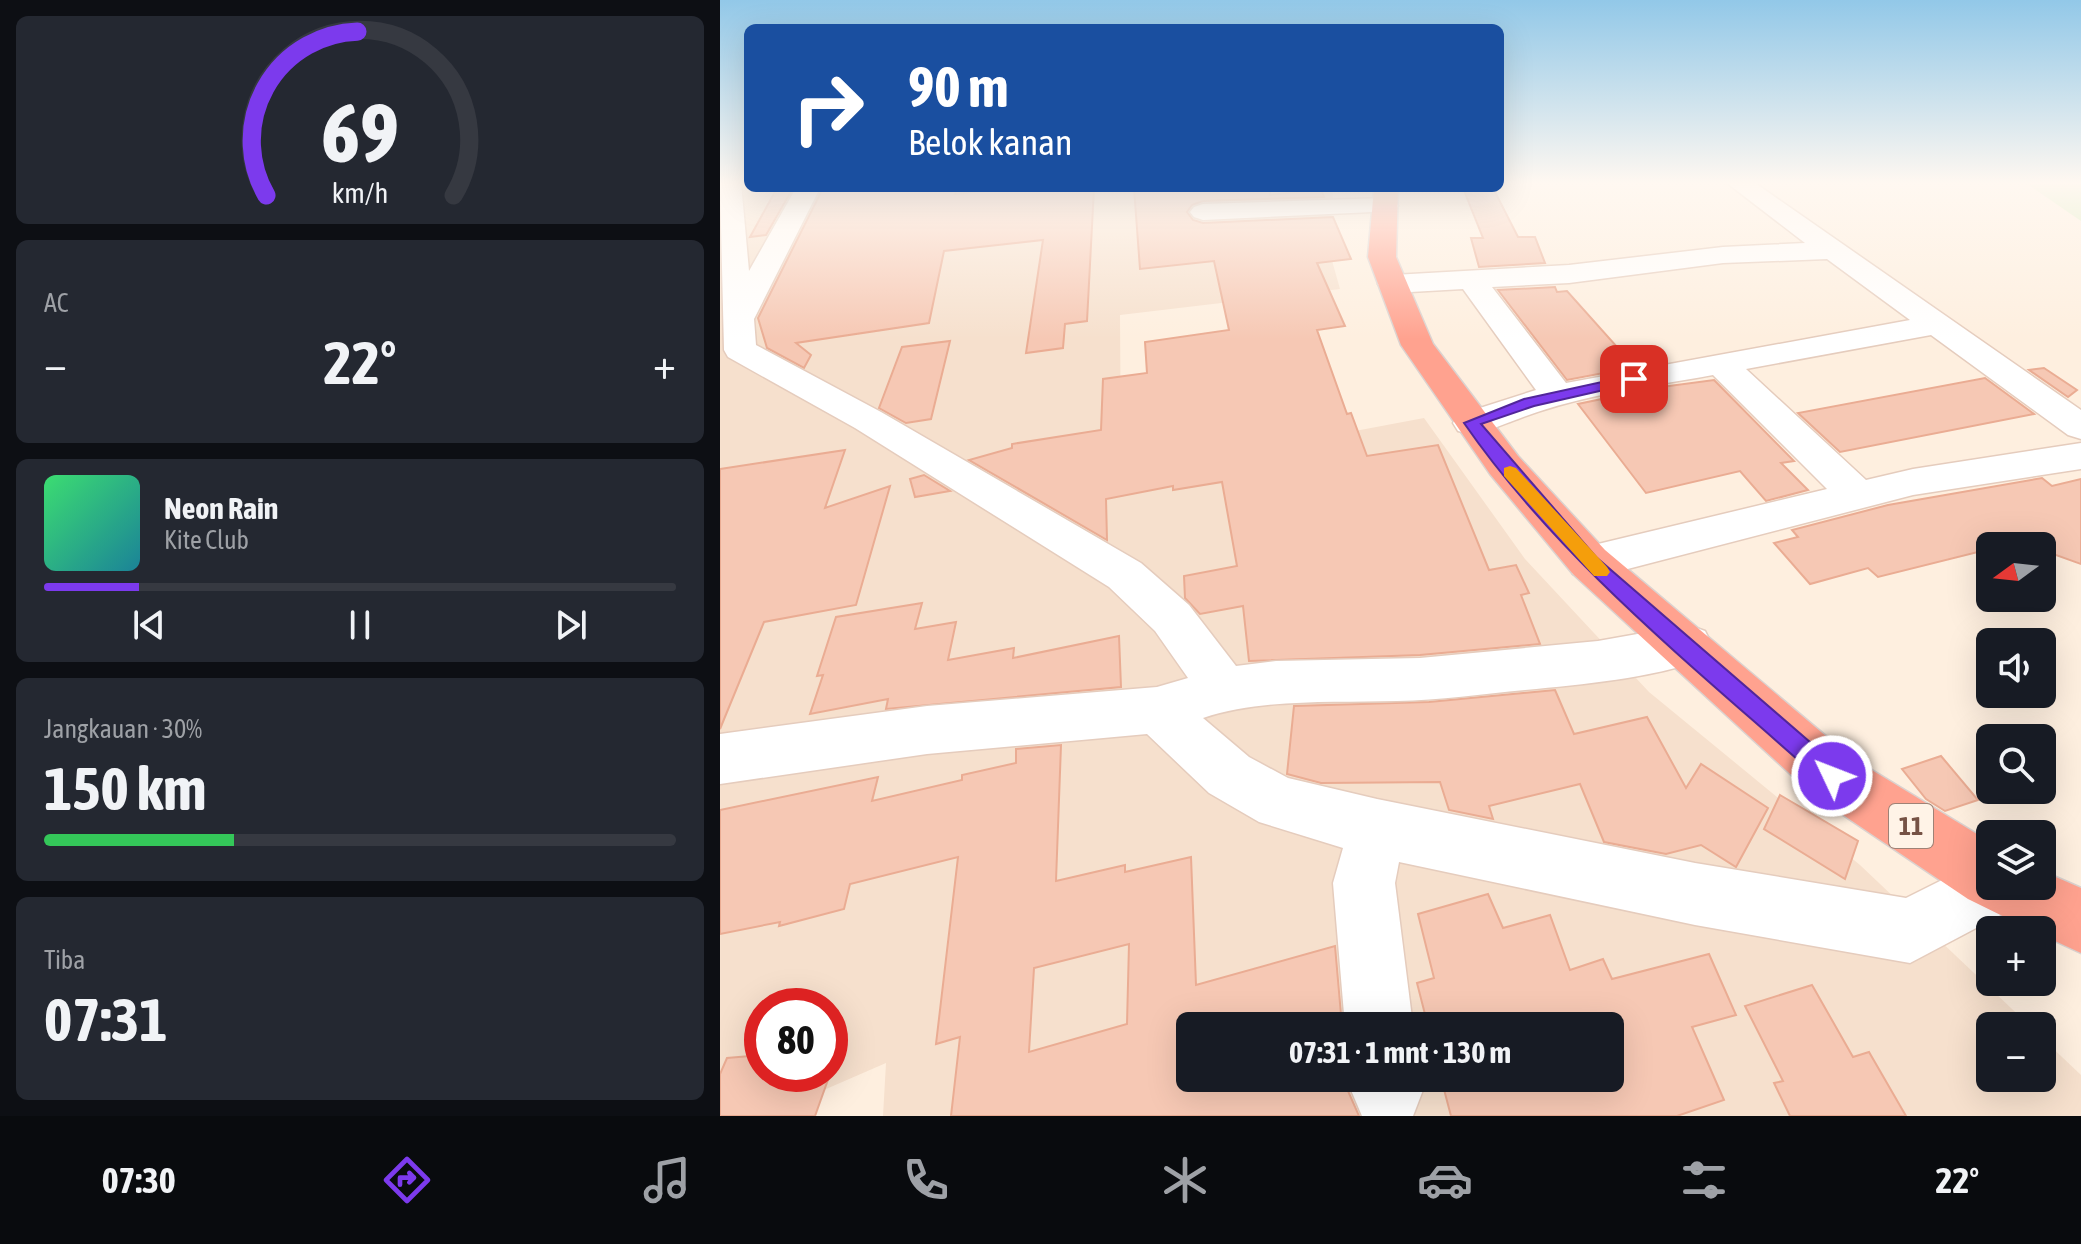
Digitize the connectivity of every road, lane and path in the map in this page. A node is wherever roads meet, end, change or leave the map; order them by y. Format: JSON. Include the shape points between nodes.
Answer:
{"nodes":[{"id":1,"x":732,"y":235,"type":"edge"},
{"id":2,"x":783,"y":235,"type":"edge"},
{"id":3,"x":1383,"y":235,"type":"edge"},
{"id":4,"x":1800,"y":235,"type":"edge"},
{"id":5,"x":1817,"y":250,"type":"junction"},
{"id":6,"x":1471,"y":280,"type":"junction"},
{"id":7,"x":1393,"y":284,"type":"junction"},
{"id":8,"x":738,"y":319,"type":"junction"},
{"id":9,"x":1925,"y":327,"type":"junction"},
{"id":10,"x":1722,"y":365,"type":"junction"},
{"id":11,"x":1558,"y":396,"type":"junction"},
{"id":12,"x":2071,"y":420,"type":"edge"},
{"id":13,"x":1471,"y":423,"type":"junction"},
{"id":14,"x":2081,"y":456,"type":"edge"},
{"id":15,"x":1858,"y":496,"type":"junction"},
{"id":16,"x":1589,"y":562,"type":"junction"},
{"id":17,"x":1688,"y":645,"type":"junction"},
{"id":18,"x":1224,"y":689,"type":"junction"},
{"id":19,"x":1157,"y":710,"type":"junction"},
{"id":20,"x":720,"y":759,"type":"edge"},
{"id":21,"x":1377,"y":828,"type":"junction"},
{"id":22,"x":1976,"y":868,"type":"edge"},
{"id":23,"x":1976,"y":895,"type":"edge"},
{"id":24,"x":2036,"y":900,"type":"edge"},
{"id":25,"x":2081,"y":921,"type":"edge"},
{"id":26,"x":1378,"y":1012,"type":"edge"}],
"edges":[{"from":1,"to":8,"type":"street"},
{"from":2,"to":8,"type":"street"},
{"from":3,"to":7,"type":"highway","number":"11","via":[[1382,257]]},
{"from":4,"to":5,"type":"street"},
{"from":5,"to":6,"type":"street"},
{"from":5,"to":9,"type":"street"},
{"from":6,"to":7,"type":"street"},
{"from":6,"to":11,"type":"street"},
{"from":7,"to":13,"type":"highway","number":"11","via":[[1417,345]]},
{"from":8,"to":18,"type":"street","via":[[740,350],[868,420],[1125,575],[1172,618]]},
{"from":9,"to":10,"type":"street"},
{"from":9,"to":12,"type":"street","via":[[2016,402]]},
{"from":10,"to":11,"type":"street"},
{"from":10,"to":15,"type":"street"},
{"from":11,"to":13,"type":"street"},
{"from":13,"to":16,"type":"highway","number":"11"},
{"from":14,"to":15,"type":"street","via":[[1913,482]]},
{"from":15,"to":16,"type":"street"},
{"from":16,"to":17,"type":"highway","number":"11"},
{"from":17,"to":18,"type":"street","via":[[1598,662],[1420,679]]},
{"from":17,"to":22,"type":"highway","number":"11","via":[[1832,776]]},
{"from":18,"to":19,"type":"street"},
{"from":19,"to":20,"type":"street","via":[[927,730]]},
{"from":19,"to":21,"type":"street","via":[[1229,775],[1279,803]]},
{"from":21,"to":23,"type":"street","via":[[1695,894],[1910,931]]},
{"from":21,"to":26,"type":"street","via":[[1364,883]]},
{"from":24,"to":25,"type":"highway"}]}
